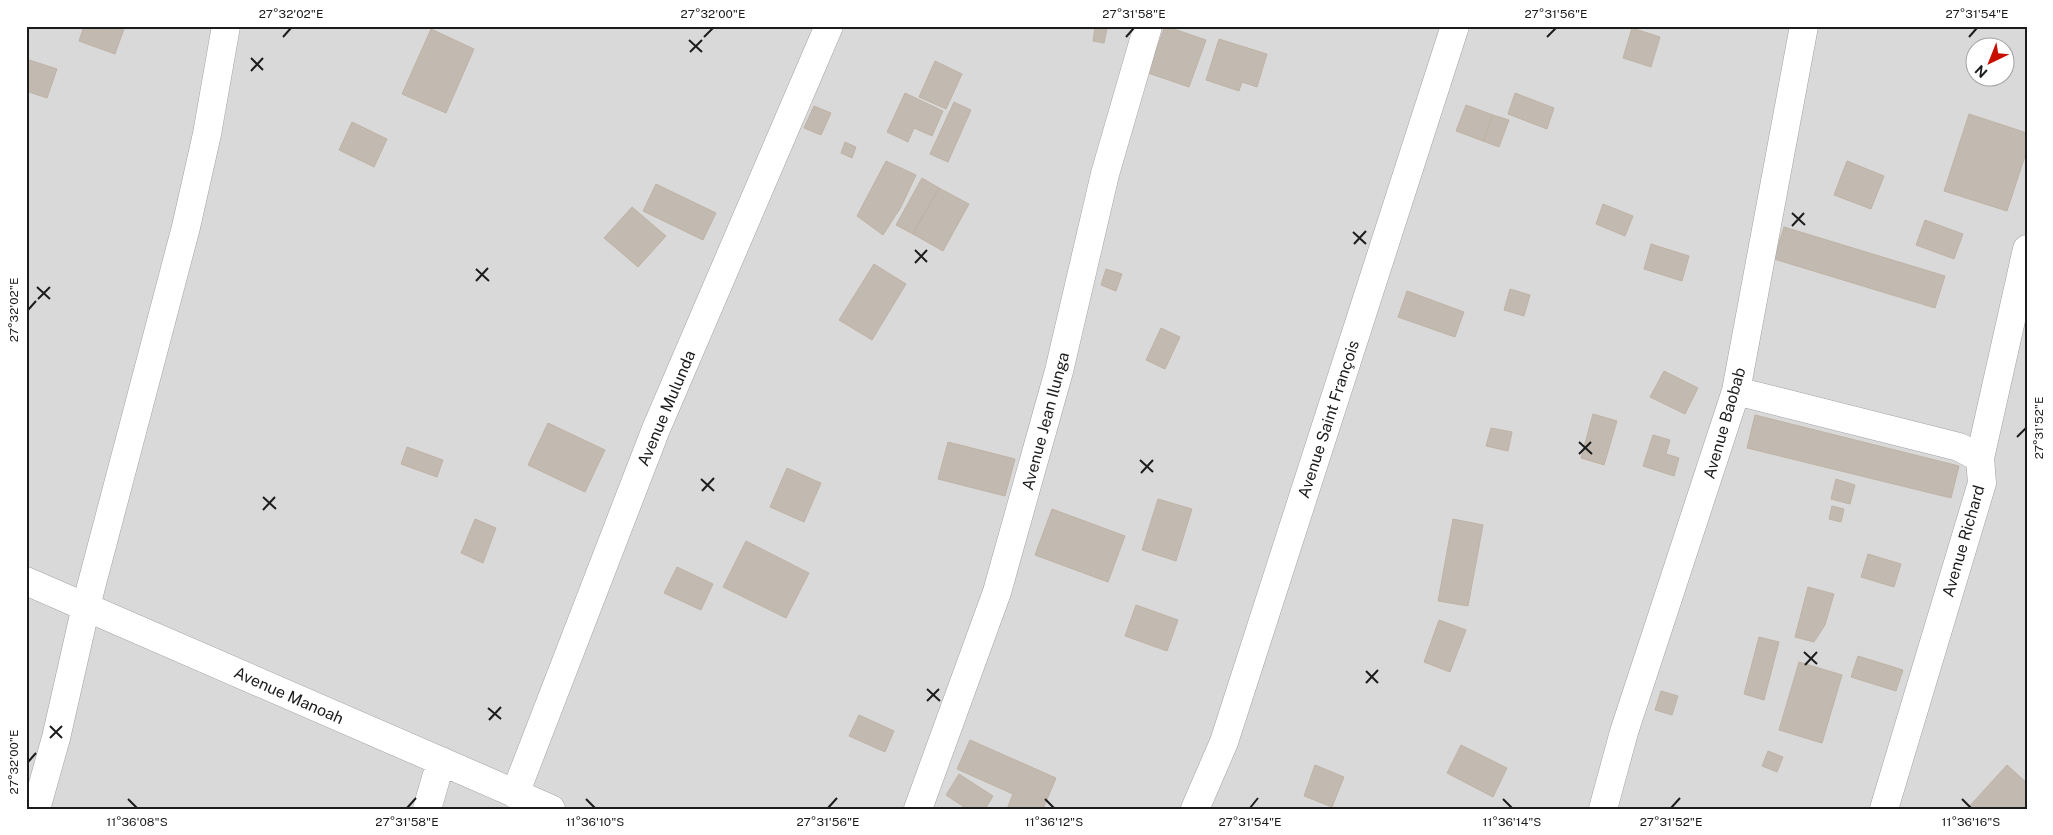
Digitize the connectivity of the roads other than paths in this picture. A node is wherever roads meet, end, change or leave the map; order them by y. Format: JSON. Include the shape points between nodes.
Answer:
{"nodes":[{"id":1,"x":226,"y":26,"type":"edge"},
{"id":2,"x":829,"y":26,"type":"edge"},
{"id":3,"x":1148,"y":26,"type":"edge"},
{"id":4,"x":1455,"y":26,"type":"edge"},
{"id":5,"x":1804,"y":26,"type":"edge"},
{"id":6,"x":2027,"y":249,"type":"edge"},
{"id":7,"x":1736,"y":391,"type":"junction"},
{"id":8,"x":1980,"y":458,"type":"junction"},
{"id":9,"x":26,"y":581,"type":"edge"},
{"id":10,"x":86,"y":606,"type":"junction"},
{"id":11,"x":441,"y":762,"type":"junction"},
{"id":12,"x":515,"y":794,"type":"junction"},
{"id":13,"x":36,"y":809,"type":"edge"},
{"id":14,"x":427,"y":809,"type":"edge"},
{"id":15,"x":551,"y":809,"type":"edge"},
{"id":16,"x":918,"y":809,"type":"edge"},
{"id":17,"x":1195,"y":809,"type":"edge"},
{"id":18,"x":1603,"y":809,"type":"edge"},
{"id":19,"x":1884,"y":809,"type":"edge"}],
"edges":[{"from":1,"to":10,"type":"street","via":[[186,227]]},
{"from":2,"to":12,"type":"street","name":"Avenue Mulunda","via":[[656,429]]},
{"from":3,"to":16,"type":"street","name":"Avenue Jean Ilunga","via":[[1105,174],[1060,371],[997,592]]},
{"from":4,"to":17,"type":"street","name":"Avenue Saint François","via":[[1224,742]]},
{"from":5,"to":7,"type":"street","name":"Avenue Baobab"},
{"from":6,"to":8,"type":"street","name":"Avenue Richard"},
{"from":7,"to":8,"type":"street","via":[[1959,446]]},
{"from":7,"to":18,"type":"street","name":"Avenue Baobab","via":[[1624,732]]},
{"from":8,"to":19,"type":"street","name":"Avenue Richard","via":[[1982,483]]},
{"from":9,"to":10,"type":"street","name":"Avenue Manoah"},
{"from":10,"to":11,"type":"street","name":"Avenue Manoah"},
{"from":10,"to":13,"type":"street"},
{"from":11,"to":12,"type":"street","name":"Avenue Manoah"},
{"from":11,"to":14,"type":"street"},
{"from":12,"to":15,"type":"street","name":"Avenue Manoah"}]}
